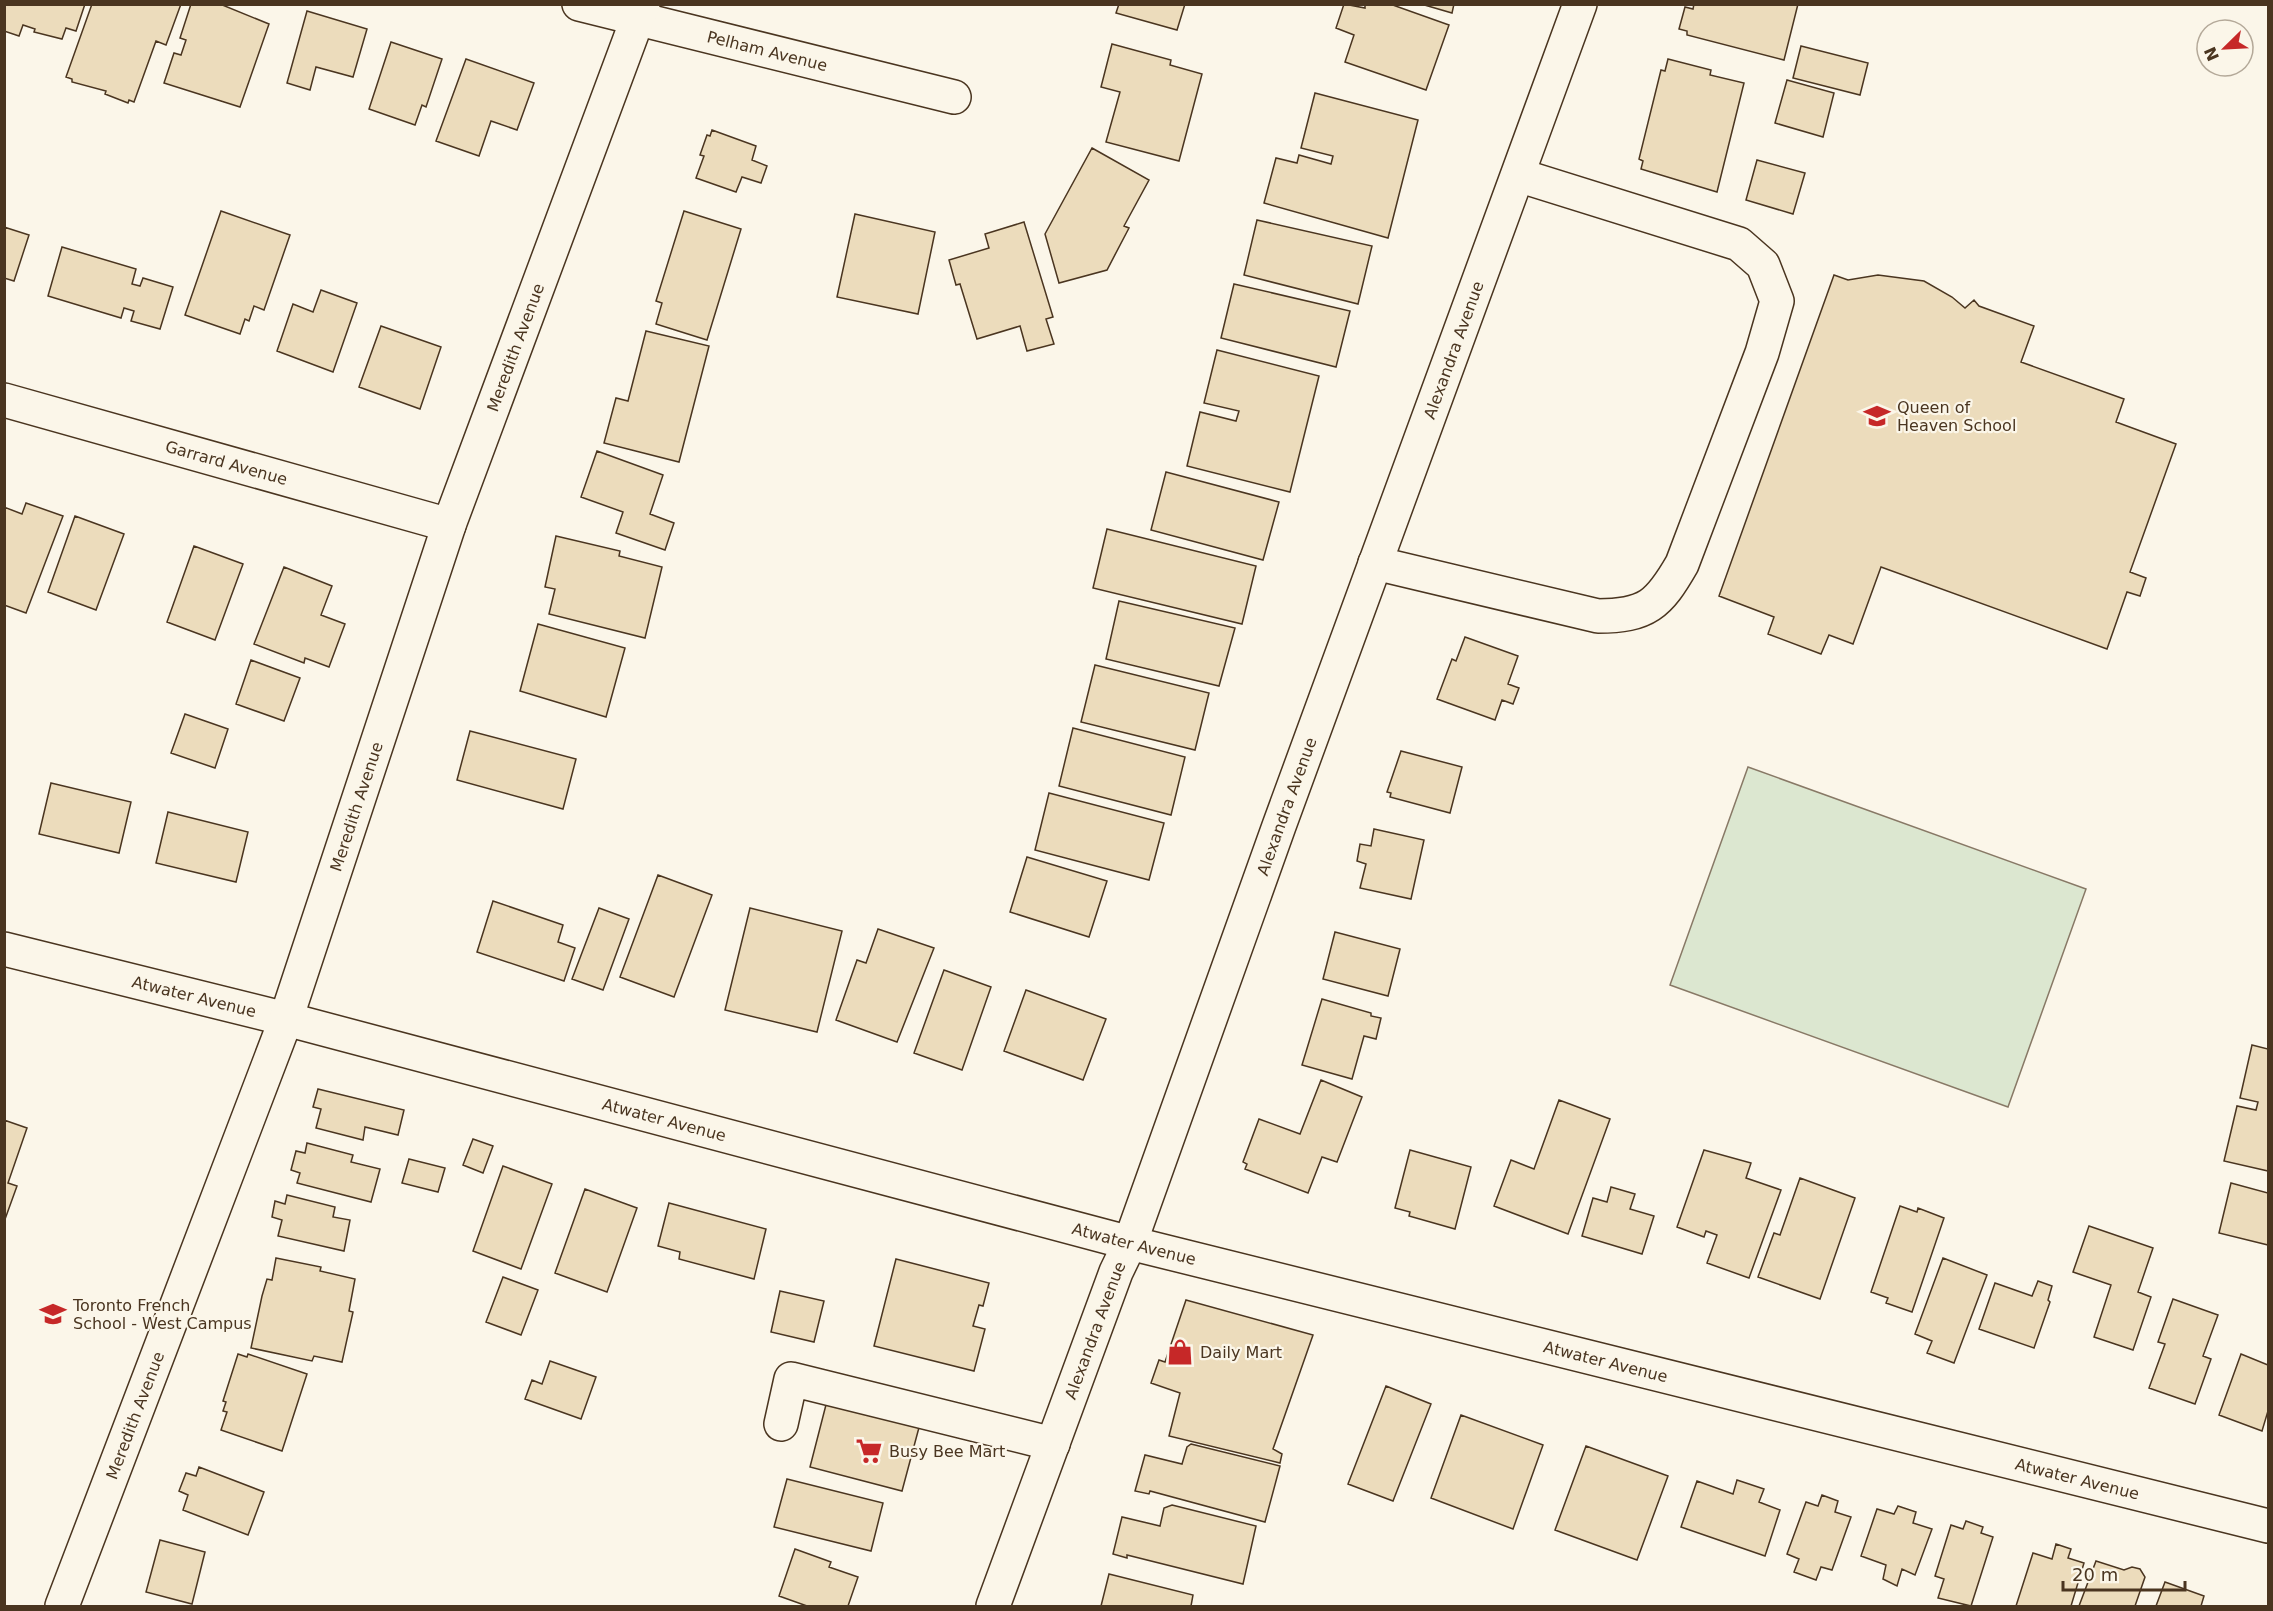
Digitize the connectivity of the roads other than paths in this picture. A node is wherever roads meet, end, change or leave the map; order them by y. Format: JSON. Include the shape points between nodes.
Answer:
{"nodes":[{"id":1,"x":579,"y":4,"type":"edge"},
{"id":2,"x":1580,"y":4,"type":"edge"},
{"id":3,"x":640,"y":12,"type":"edge"},
{"id":4,"x":954,"y":97,"type":"dead end"},
{"id":5,"x":1518,"y":175,"type":"junction"},
{"id":6,"x":4,"y":400,"type":"edge"},
{"id":7,"x":449,"y":525,"type":"junction"},
{"id":8,"x":1376,"y":563,"type":"junction"},
{"id":9,"x":4,"y":949,"type":"edge"},
{"id":10,"x":286,"y":1019,"type":"junction"},
{"id":11,"x":1130,"y":1244,"type":"junction"},
{"id":12,"x":781,"y":1424,"type":"dead end"},
{"id":13,"x":1053,"y":1444,"type":"junction"},
{"id":14,"x":2268,"y":1526,"type":"edge"},
{"id":15,"x":63,"y":1606,"type":"edge"},
{"id":16,"x":993,"y":1606,"type":"edge"}],
"edges":[{"from":1,"to":3,"type":"street","name":"Pelham Avenue"},
{"from":2,"to":5,"type":"street","name":"Alexandra Avenue"},
{"from":3,"to":4,"type":"street","name":"Pelham Avenue"},
{"from":3,"to":7,"type":"street","name":"Meredith Avenue"},
{"from":5,"to":8,"type":"street","name":"Alexandra Avenue"},
{"from":5,"to":8,"type":"street","via":[[1739,244],[1763,265],[1777,301],[1762,353],[1682,564],[1665,594],[1653,604],[1638,612],[1598,616]]},
{"from":6,"to":7,"type":"street","name":"Garrard Avenue"},
{"from":7,"to":10,"type":"street","name":"Meredith Avenue"},
{"from":8,"to":11,"type":"street","name":"Alexandra Avenue"},
{"from":9,"to":10,"type":"street","name":"Atwater Avenue"},
{"from":10,"to":11,"type":"street","name":"Atwater Avenue"},
{"from":10,"to":15,"type":"street","name":"Meredith Avenue"},
{"from":11,"to":13,"type":"street","name":"Alexandra Avenue","via":[[1116,1272]]},
{"from":11,"to":14,"type":"street","name":"Atwater Avenue"},
{"from":12,"to":13,"type":"street","via":[[791,1378]]},
{"from":13,"to":16,"type":"street","name":"Alexandra Avenue"}]}
